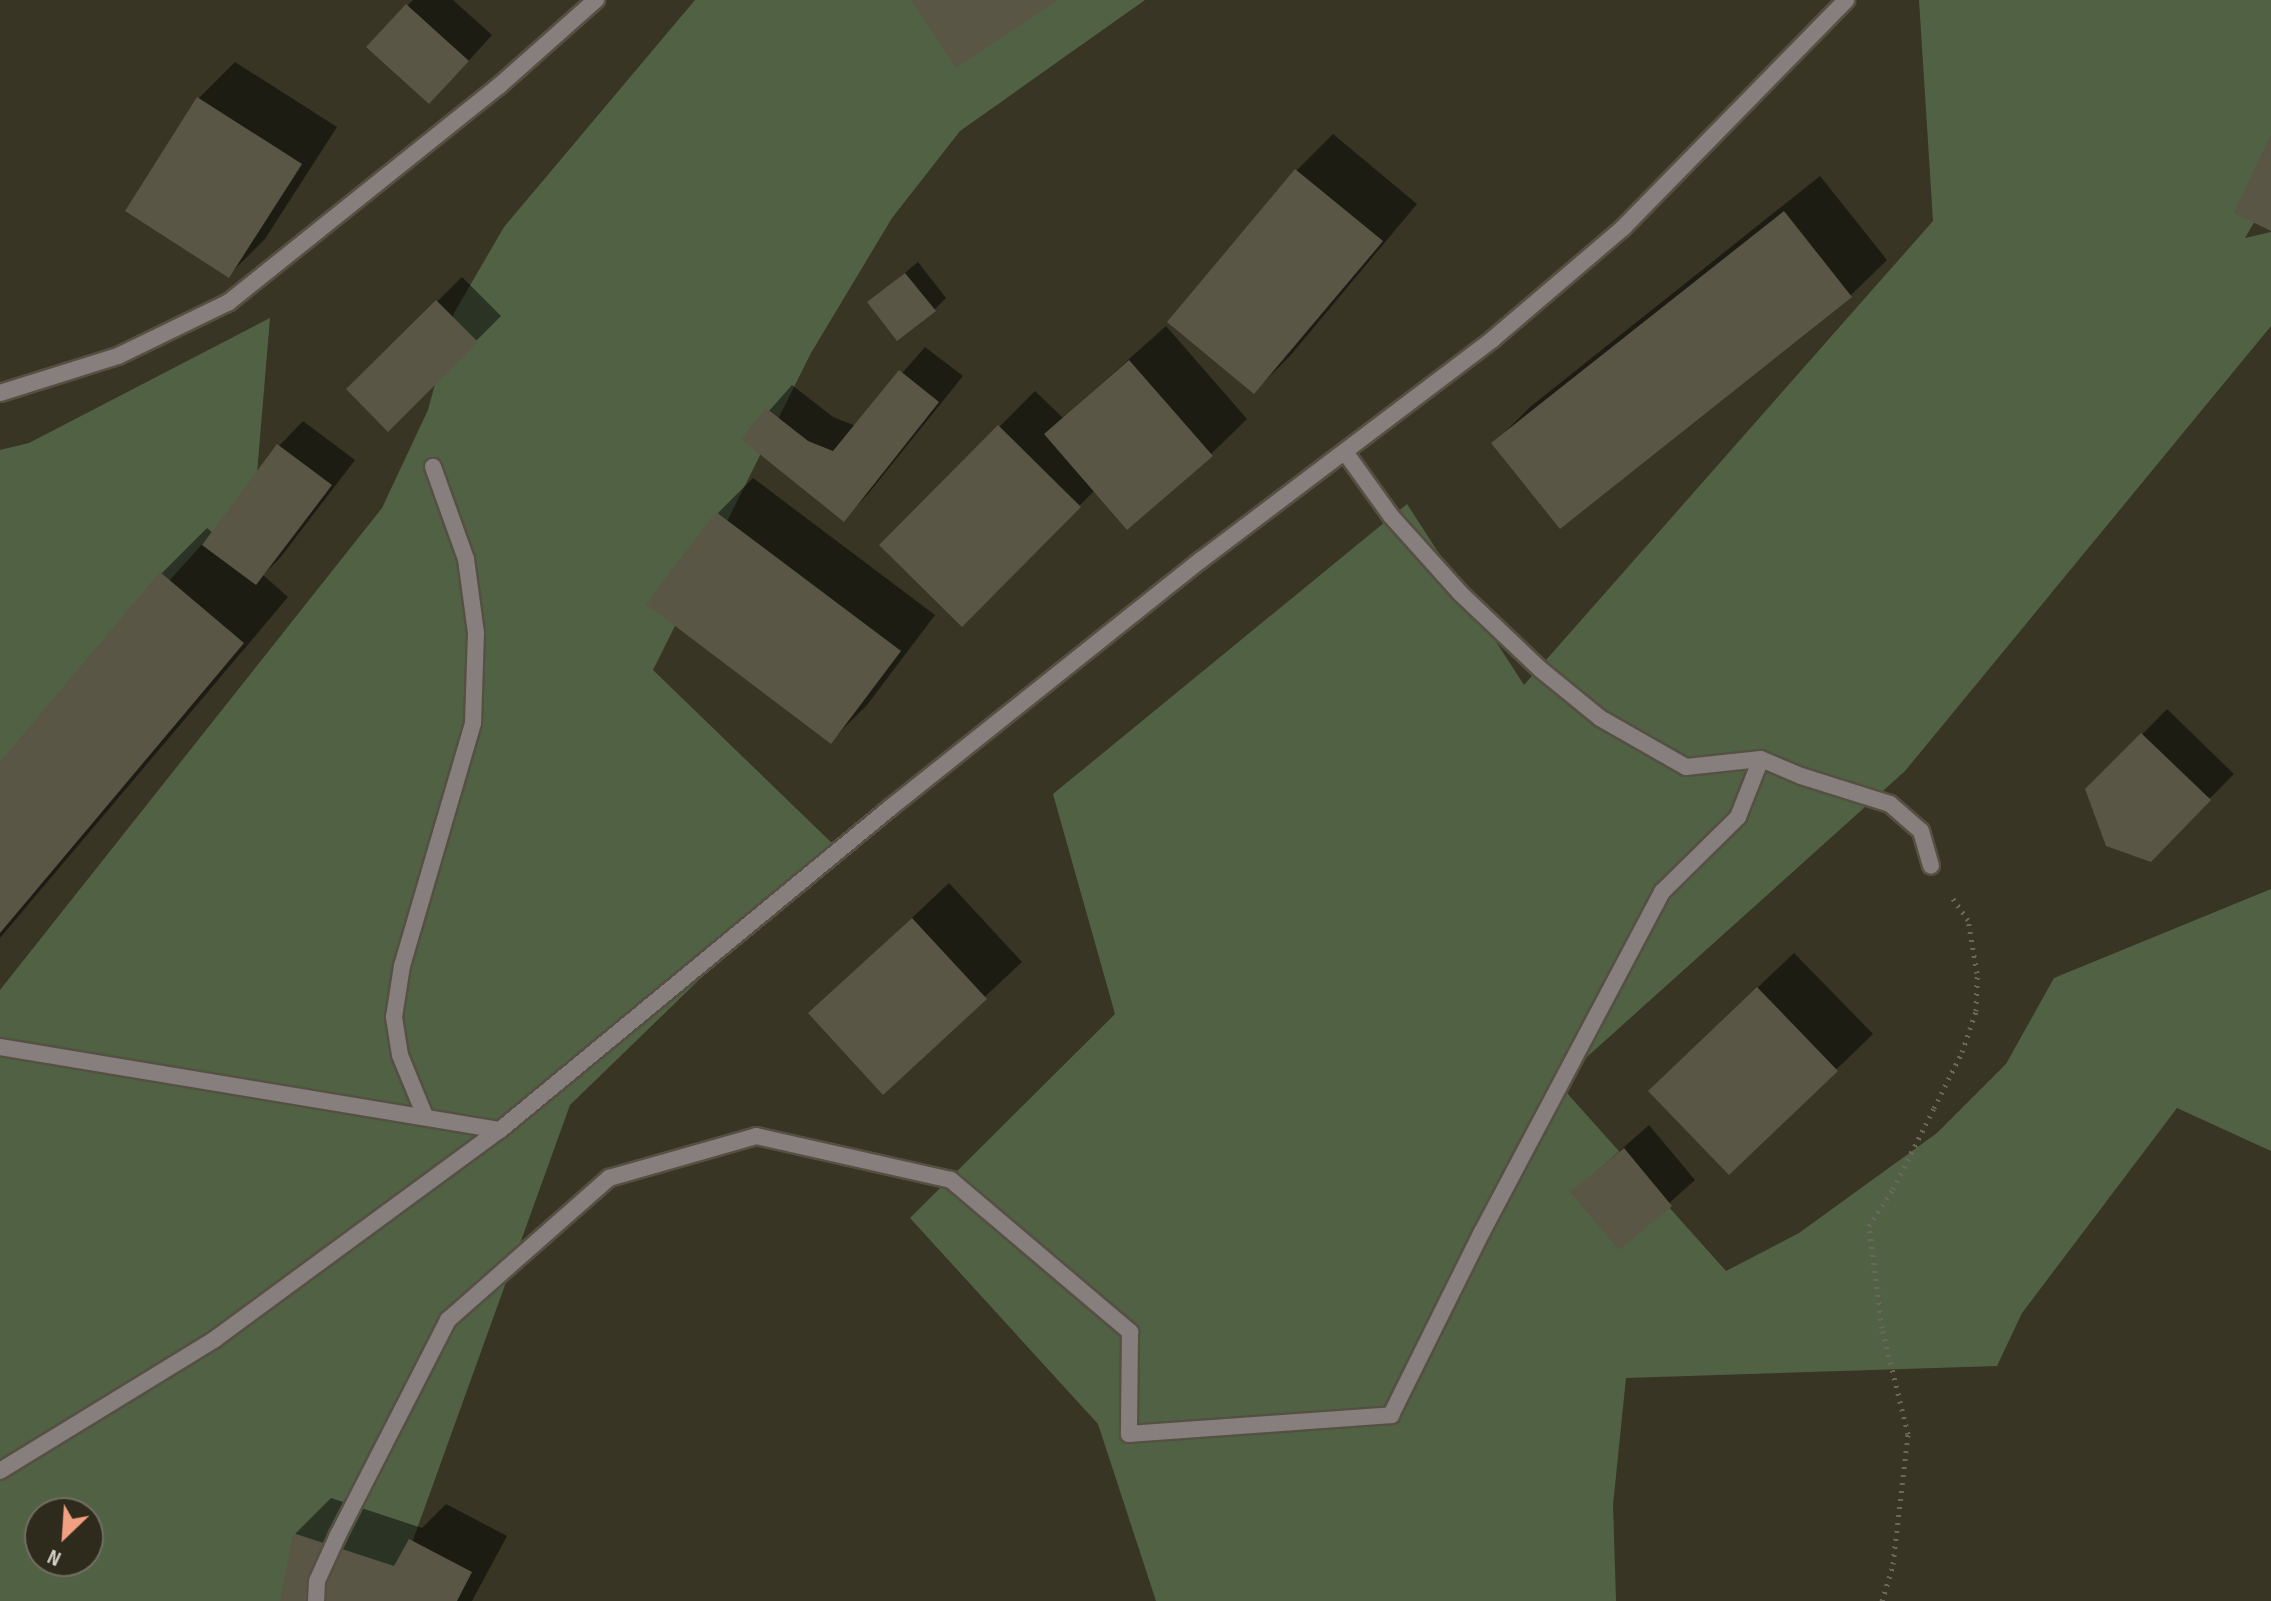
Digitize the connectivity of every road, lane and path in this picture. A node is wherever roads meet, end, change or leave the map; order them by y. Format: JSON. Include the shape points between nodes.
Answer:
{"nodes":[{"id":1,"x":596,"y":0,"type":"edge"},
{"id":2,"x":1846,"y":0,"type":"edge"},
{"id":3,"x":0,"y":393,"type":"edge"},
{"id":4,"x":1345,"y":452,"type":"junction"},
{"id":5,"x":433,"y":467,"type":"dead end"},
{"id":6,"x":1761,"y":759,"type":"junction"},
{"id":7,"x":1931,"y":866,"type":"joint"},
{"id":8,"x":0,"y":1047,"type":"edge"},
{"id":9,"x":425,"y":1116,"type":"junction"},
{"id":10,"x":500,"y":1130,"type":"junction"},
{"id":11,"x":0,"y":1471,"type":"edge"},
{"id":12,"x":316,"y":1601,"type":"edge"},
{"id":13,"x":1882,"y":1601,"type":"edge"}],
"edges":[{"from":1,"to":3,"type":"street","via":[[499,86],[229,302],[118,356]]},
{"from":2,"to":4,"type":"street","via":[[1623,228],[1493,339]]},
{"from":4,"to":6,"type":"street","via":[[1391,516],[1460,593],[1600,718],[1686,767]]},
{"from":4,"to":10,"type":"street","via":[[890,808]]},
{"from":5,"to":9,"type":"street","via":[[466,559],[476,633],[473,723],[402,966],[394,1017],[400,1055]]},
{"from":6,"to":7,"type":"street","via":[[1890,804],[1921,831]]},
{"from":6,"to":12,"type":"street","via":[[1738,817],[1662,892],[1391,1415],[1129,1434],[1130,1332],[951,1180],[756,1136],[609,1178],[448,1320],[338,1535],[317,1581]]},
{"from":7,"to":13,"type":"path","via":[[1968,920],[1977,973],[1976,1011],[1962,1052],[1869,1226],[1882,1328],[1908,1434],[1893,1564]]},
{"from":8,"to":9,"type":"street"},
{"from":9,"to":10,"type":"street"},
{"from":10,"to":11,"type":"street","via":[[215,1339]]}]}
